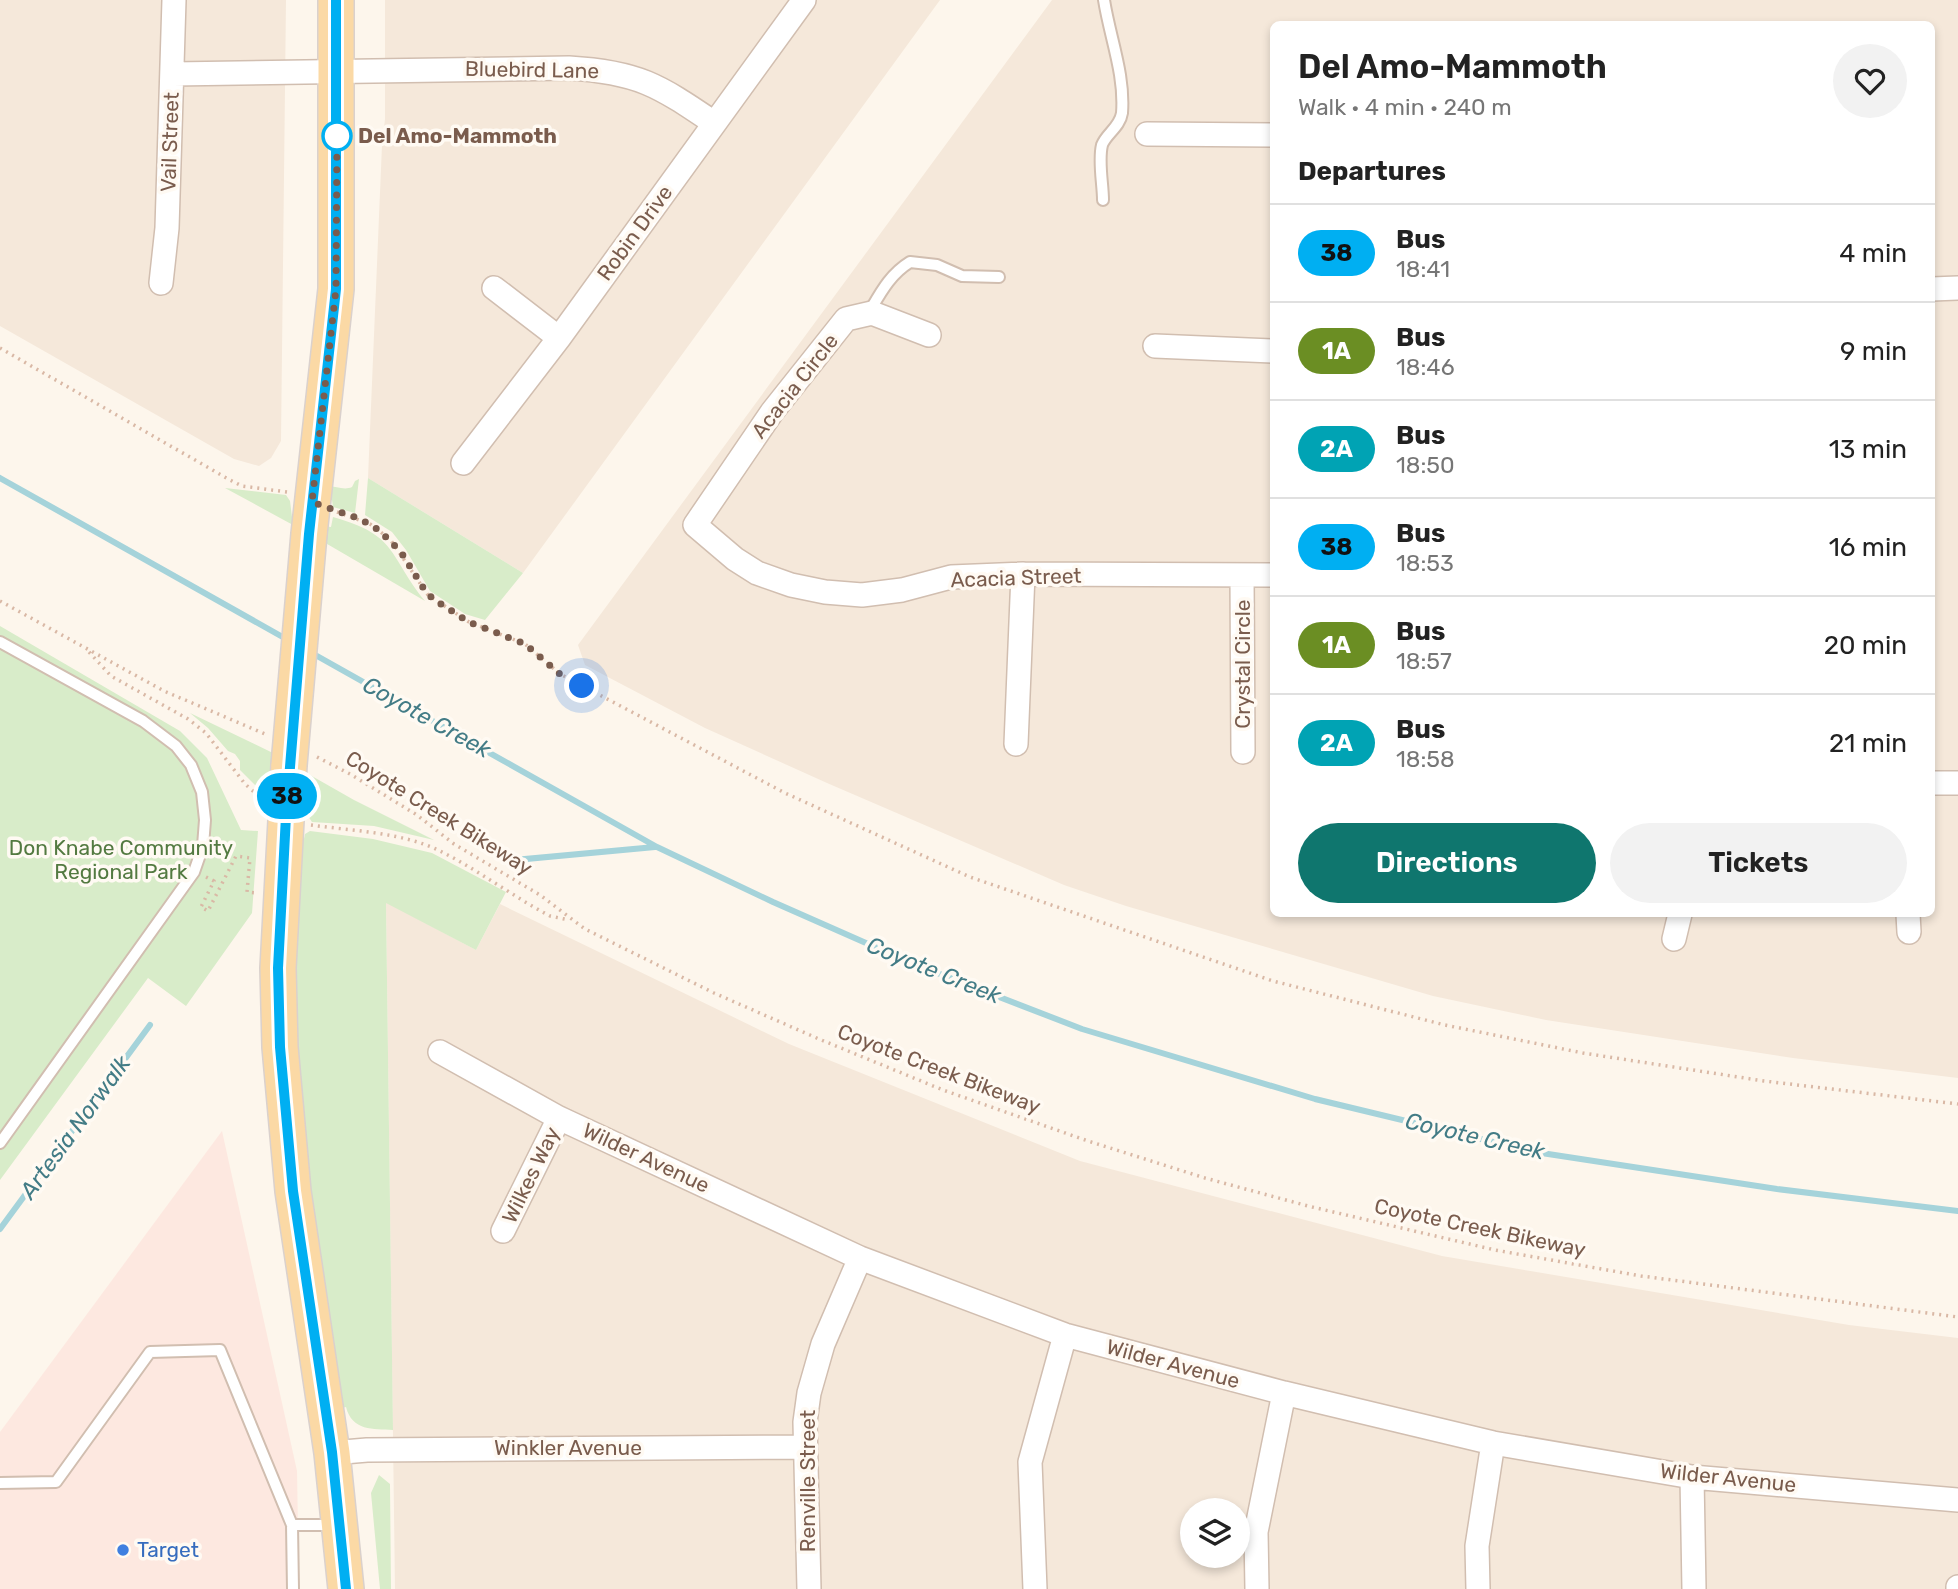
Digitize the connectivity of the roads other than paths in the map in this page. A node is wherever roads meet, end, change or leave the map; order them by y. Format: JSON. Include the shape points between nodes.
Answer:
{"nodes":[{"id":1,"x":174,"y":0,"type":"edge"},
{"id":2,"x":336,"y":0,"type":"edge"},
{"id":3,"x":804,"y":0,"type":"edge"},
{"id":4,"x":1104,"y":0,"type":"edge"},
{"id":5,"x":337,"y":71,"type":"junction"},
{"id":6,"x":173,"y":74,"type":"junction"},
{"id":7,"x":714,"y":123,"type":"junction"},
{"id":8,"x":1147,"y":134,"type":"dead end"},
{"id":9,"x":1270,"y":135,"type":"edge"},
{"id":10,"x":1103,"y":200,"type":"dead end"},
{"id":11,"x":999,"y":277,"type":"dead end"},
{"id":12,"x":161,"y":283,"type":"dead end"},
{"id":13,"x":494,"y":288,"type":"dead end"},
{"id":14,"x":1958,"y":288,"type":"edge"},
{"id":15,"x":1935,"y":289,"type":"edge"},
{"id":16,"x":868,"y":314,"type":"junction"},
{"id":17,"x":929,"y":335,"type":"dead end"},
{"id":18,"x":559,"y":338,"type":"junction"},
{"id":19,"x":1155,"y":346,"type":"dead end"},
{"id":20,"x":1270,"y":351,"type":"edge"},
{"id":21,"x":463,"y":463,"type":"dead end"},
{"id":22,"x":695,"y":525,"type":"joint"},
{"id":23,"x":1023,"y":574,"type":"junction"},
{"id":24,"x":1242,"y":575,"type":"junction"},
{"id":25,"x":1270,"y":575,"type":"edge"},
{"id":26,"x":0,"y":642,"type":"edge"},
{"id":27,"x":1016,"y":744,"type":"dead end"},
{"id":28,"x":1243,"y":752,"type":"dead end"},
{"id":29,"x":1935,"y":783,"type":"edge"},
{"id":30,"x":1958,"y":783,"type":"edge"},
{"id":31,"x":1679,"y":917,"type":"edge"},
{"id":32,"x":1674,"y":939,"type":"dead end"},
{"id":33,"x":440,"y":1052,"type":"dead end"},
{"id":34,"x":559,"y":1118,"type":"junction"},
{"id":35,"x":0,"y":1143,"type":"edge"},
{"id":36,"x":503,"y":1231,"type":"dead end"},
{"id":37,"x":860,"y":1258,"type":"junction"},
{"id":38,"x":1065,"y":1335,"type":"junction"},
{"id":39,"x":1284,"y":1393,"type":"junction"},
{"id":40,"x":1493,"y":1443,"type":"junction"},
{"id":41,"x":805,"y":1447,"type":"junction"},
{"id":42,"x":332,"y":1452,"type":"junction"},
{"id":43,"x":1692,"y":1477,"type":"junction"},
{"id":44,"x":0,"y":1483,"type":"edge"},
{"id":45,"x":1958,"y":1500,"type":"edge"},
{"id":46,"x":292,"y":1525,"type":"junction"},
{"id":47,"x":340,"y":1525,"type":"junction"},
{"id":48,"x":293,"y":1589,"type":"edge"},
{"id":49,"x":346,"y":1589,"type":"edge"},
{"id":50,"x":809,"y":1589,"type":"edge"},
{"id":51,"x":1035,"y":1589,"type":"edge"},
{"id":52,"x":1257,"y":1589,"type":"edge"},
{"id":53,"x":1478,"y":1589,"type":"edge"},
{"id":54,"x":1694,"y":1589,"type":"edge"}],
"edges":[{"from":1,"to":6,"type":"street","name":"Vail Street"},
{"from":2,"to":5,"type":"main road"},
{"from":3,"to":7,"type":"street","name":"Robin Drive"},
{"from":4,"to":10,"type":"lane","via":[[1119,63],[1122,113],[1101,150]]},
{"from":5,"to":6,"type":"street","name":"Bluebird Lane"},
{"from":5,"to":7,"type":"street","name":"Bluebird Lane","via":[[600,69],[648,82]]},
{"from":5,"to":42,"type":"main road","bridge":true,"via":[[336,289],[306,510],[302,761],[286,816],[278,968],[293,1191]]},
{"from":6,"to":12,"type":"street","name":"Vail Street"},
{"from":7,"to":18,"type":"street","name":"Robin Drive"},
{"from":8,"to":9,"type":"street"},
{"from":11,"to":16,"type":"lane","via":[[962,276],[937,265],[909,262],[884,286]]},
{"from":13,"to":18,"type":"street"},
{"from":14,"to":15,"type":"street"},
{"from":16,"to":17,"type":"street"},
{"from":16,"to":22,"type":"street","name":"Acacia Circle","via":[[846,319],[772,412]]},
{"from":18,"to":21,"type":"street","name":"Robin Drive"},
{"from":19,"to":20,"type":"street"},
{"from":22,"to":23,"type":"street","name":"Acacia Street","via":[[757,573],[825,592],[862,595],[951,578]]},
{"from":23,"to":24,"type":"street","name":"Acacia Street"},
{"from":23,"to":27,"type":"street"},
{"from":24,"to":25,"type":"street","name":"Acacia Street"},
{"from":24,"to":28,"type":"street","name":"Crystal Circle"},
{"from":26,"to":35,"type":"lane","via":[[142,721],[176,746],[191,765],[205,820],[194,872]]},
{"from":29,"to":30,"type":"street"},
{"from":31,"to":32,"type":"street"},
{"from":33,"to":34,"type":"street","name":"Wilder Avenue"},
{"from":34,"to":36,"type":"street","name":"Wilkes Way"},
{"from":34,"to":37,"type":"street","name":"Wilder Avenue"},
{"from":37,"to":38,"type":"street","name":"Wilder Avenue"},
{"from":37,"to":41,"type":"street","name":"Renville Street","via":[[822,1344],[805,1422]]},
{"from":38,"to":39,"type":"street","name":"Wilder Avenue"},
{"from":38,"to":51,"type":"street","via":[[1030,1462]]},
{"from":39,"to":40,"type":"street","name":"Wilder Avenue"},
{"from":39,"to":52,"type":"street","via":[[1256,1532]]},
{"from":40,"to":43,"type":"street","name":"Wilder Avenue"},
{"from":40,"to":53,"type":"street","via":[[1477,1546]]},
{"from":41,"to":42,"type":"street","name":"Winkler Avenue"},
{"from":41,"to":50,"type":"street","name":"Renville Street"},
{"from":42,"to":47,"type":"main road"},
{"from":43,"to":45,"type":"street","name":"Wilder Avenue"},
{"from":43,"to":54,"type":"street"},
{"from":44,"to":46,"type":"lane","via":[[55,1482],[150,1352],[220,1350]]},
{"from":46,"to":47,"type":"lane"},
{"from":46,"to":48,"type":"lane"},
{"from":47,"to":49,"type":"main road"}]}
